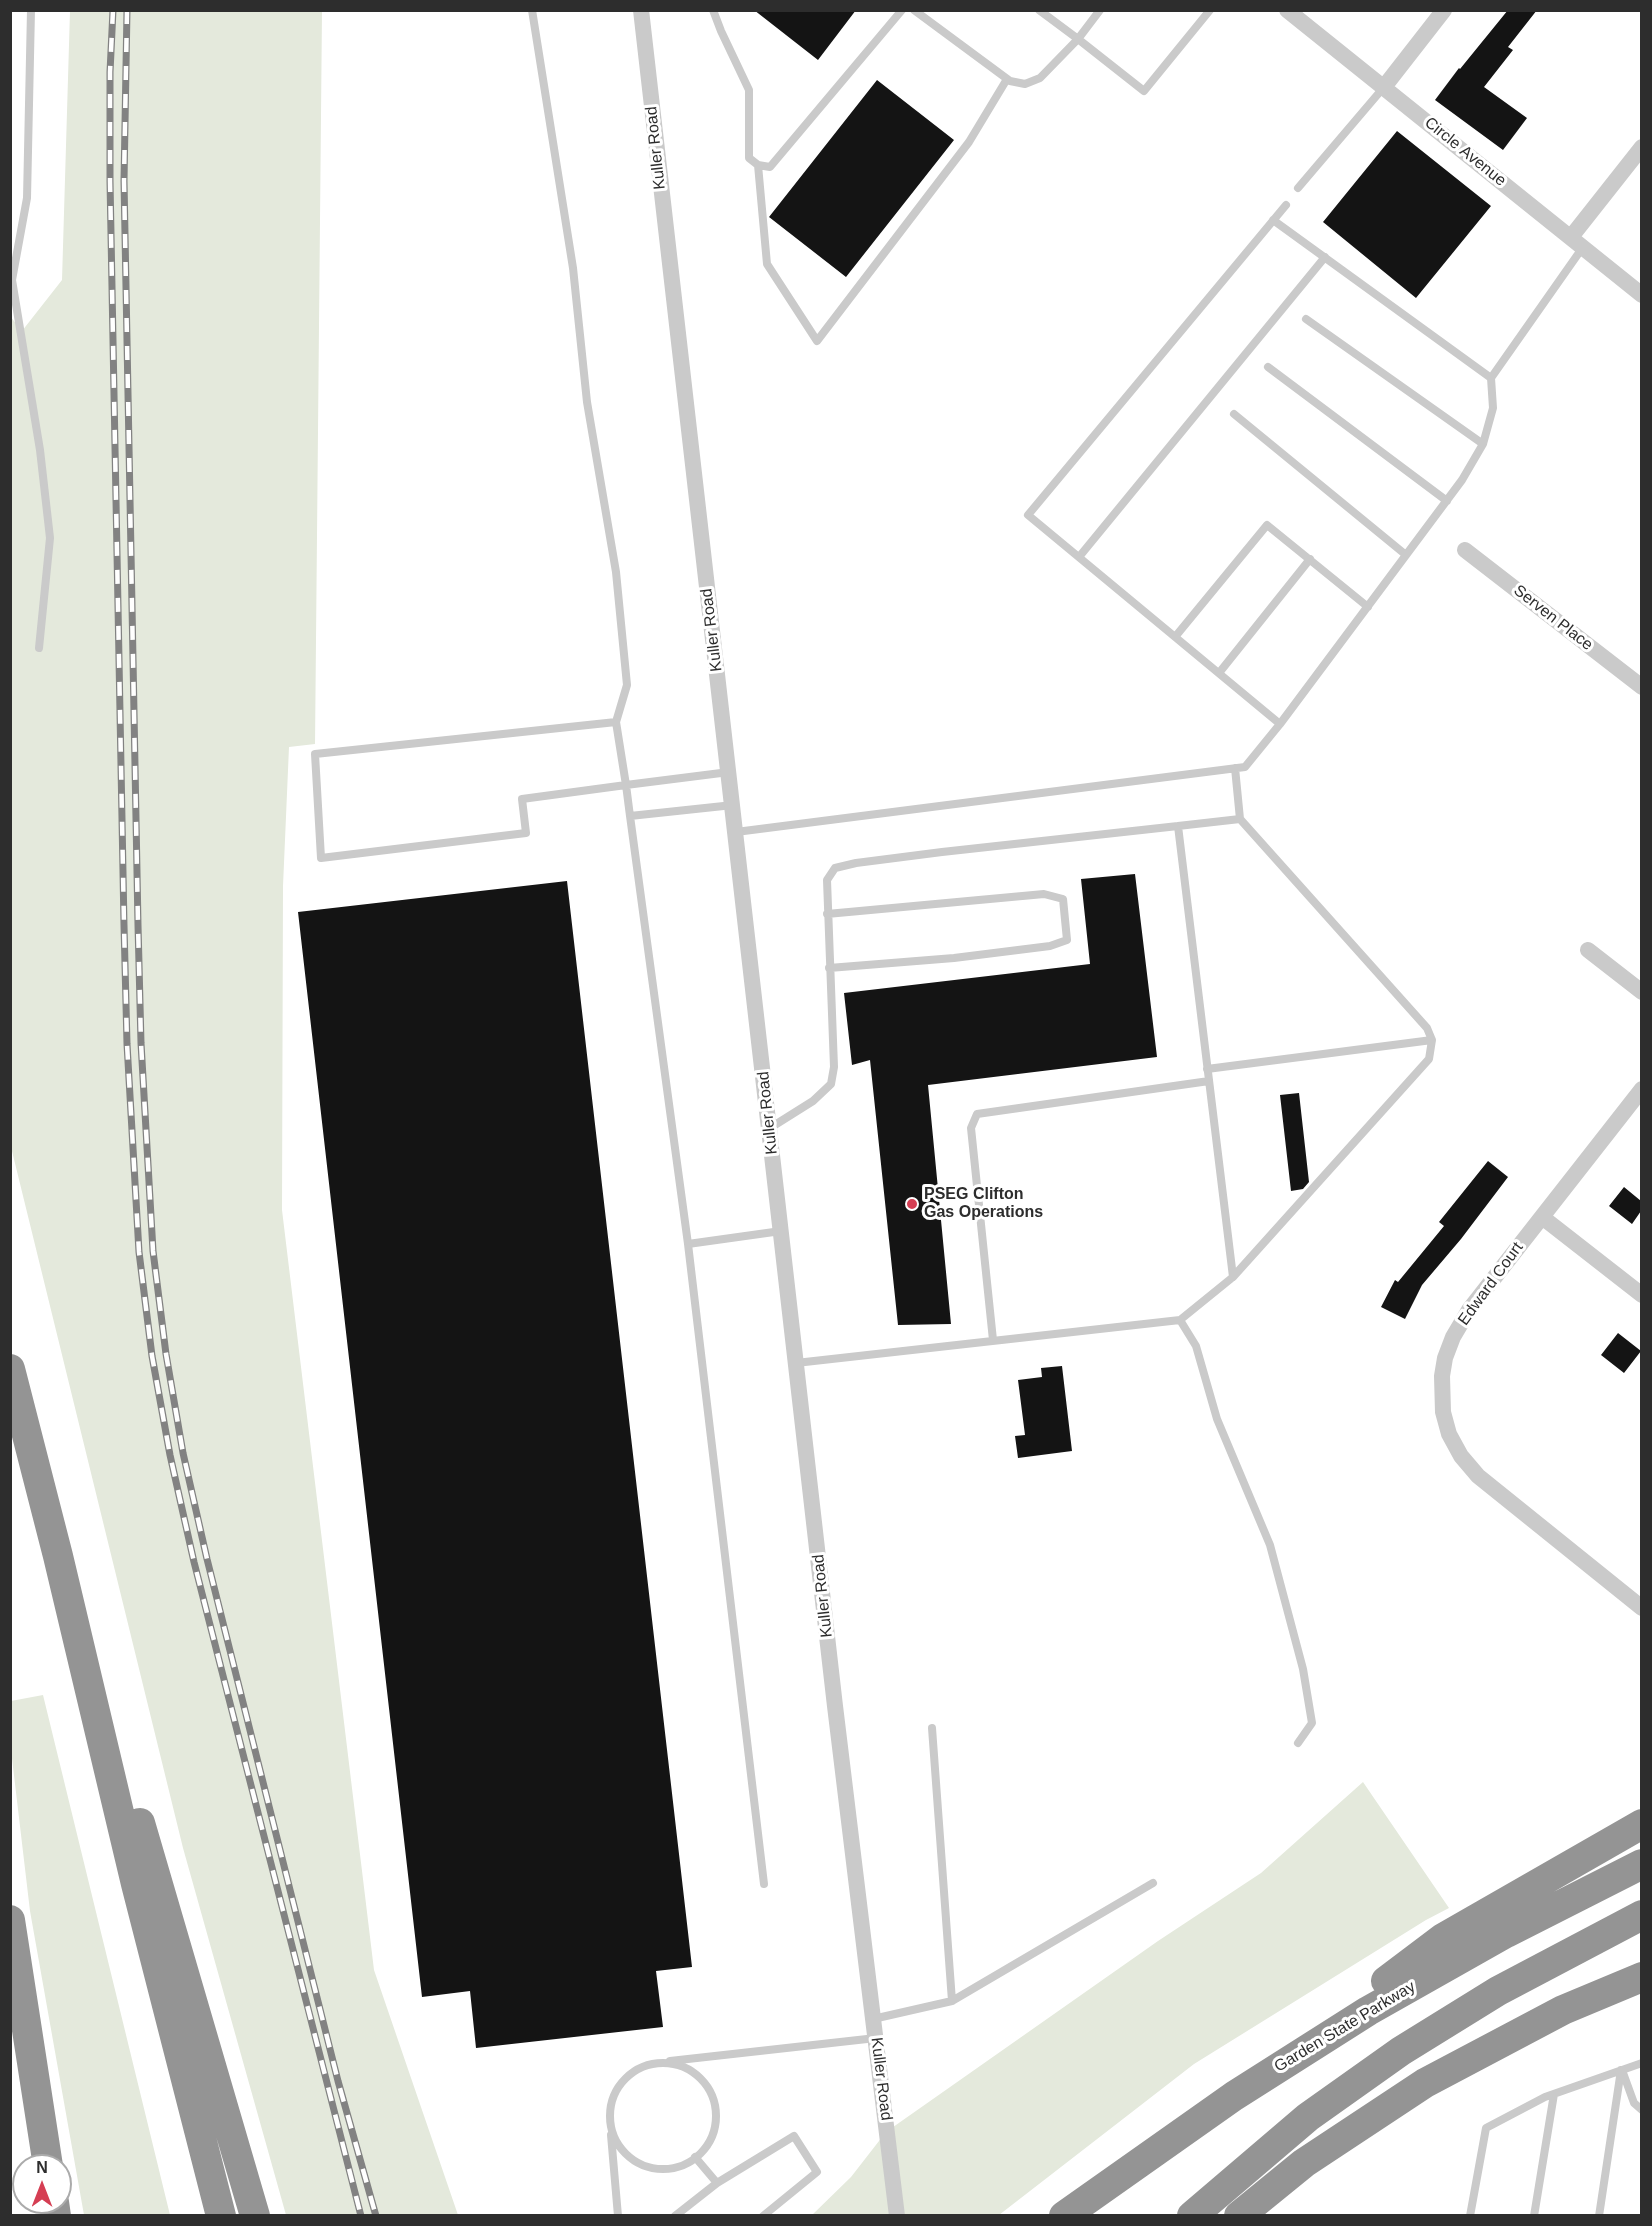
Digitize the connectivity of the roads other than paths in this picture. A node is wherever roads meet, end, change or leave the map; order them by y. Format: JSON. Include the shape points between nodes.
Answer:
{"nodes":[{"id":1,"x":31,"y":10,"type":"edge"},
{"id":2,"x":532,"y":10,"type":"edge"},
{"id":3,"x":641,"y":10,"type":"edge"},
{"id":4,"x":713,"y":10,"type":"edge"},
{"id":5,"x":902,"y":10,"type":"edge"},
{"id":6,"x":914,"y":10,"type":"edge"},
{"id":7,"x":1039,"y":10,"type":"edge"},
{"id":8,"x":1100,"y":10,"type":"edge"},
{"id":9,"x":1210,"y":10,"type":"edge"},
{"id":10,"x":1287,"y":10,"type":"edge"},
{"id":11,"x":1444,"y":10,"type":"edge"},
{"id":12,"x":1078,"y":39,"type":"junction"},
{"id":13,"x":1007,"y":79,"type":"junction"},
{"id":14,"x":1384,"y":87,"type":"junction"},
{"id":15,"x":1641,"y":147,"type":"edge"},
{"id":16,"x":758,"y":165,"type":"junction"},
{"id":17,"x":1298,"y":188,"type":"dead end"},
{"id":18,"x":1286,"y":205,"type":"dead end"},
{"id":19,"x":1273,"y":220,"type":"junction"},
{"id":20,"x":1577,"y":242,"type":"junction"},
{"id":21,"x":1324,"y":257,"type":"junction"},
{"id":22,"x":1641,"y":295,"type":"edge"},
{"id":23,"x":1306,"y":319,"type":"dead end"},
{"id":24,"x":1268,"y":367,"type":"dead end"},
{"id":25,"x":1491,"y":378,"type":"junction"},
{"id":26,"x":1234,"y":414,"type":"dead end"},
{"id":27,"x":1483,"y":444,"type":"junction"},
{"id":28,"x":1446,"y":501,"type":"junction"},
{"id":29,"x":1465,"y":550,"type":"dead end"},
{"id":30,"x":1406,"y":555,"type":"junction"},
{"id":31,"x":1079,"y":557,"type":"junction"},
{"id":32,"x":1310,"y":559,"type":"junction"},
{"id":33,"x":1368,"y":607,"type":"junction"},
{"id":34,"x":1175,"y":637,"type":"junction"},
{"id":35,"x":39,"y":648,"type":"dead end"},
{"id":36,"x":1219,"y":673,"type":"junction"},
{"id":37,"x":1641,"y":687,"type":"edge"},
{"id":38,"x":616,"y":722,"type":"junction"},
{"id":39,"x":1280,"y":724,"type":"junction"},
{"id":40,"x":1235,"y":768,"type":"junction"},
{"id":41,"x":729,"y":772,"type":"junction"},
{"id":42,"x":626,"y":785,"type":"junction"},
{"id":43,"x":733,"y":805,"type":"junction"},
{"id":44,"x":630,"y":816,"type":"junction"},
{"id":45,"x":1240,"y":819,"type":"junction"},
{"id":46,"x":1178,"y":826,"type":"junction"},
{"id":47,"x":736,"y":832,"type":"junction"},
{"id":48,"x":827,"y":914,"type":"junction"},
{"id":49,"x":1588,"y":950,"type":"dead end"},
{"id":50,"x":829,"y":969,"type":"junction"},
{"id":51,"x":1641,"y":992,"type":"edge"},
{"id":52,"x":1432,"y":1040,"type":"junction"},
{"id":53,"x":1207,"y":1069,"type":"junction"},
{"id":54,"x":1209,"y":1082,"type":"junction"},
{"id":55,"x":1641,"y":1089,"type":"edge"},
{"id":56,"x":770,"y":1128,"type":"junction"},
{"id":57,"x":1542,"y":1217,"type":"junction"},
{"id":58,"x":781,"y":1231,"type":"junction"},
{"id":59,"x":688,"y":1244,"type":"junction"},
{"id":60,"x":1233,"y":1276,"type":"junction"},
{"id":61,"x":1641,"y":1295,"type":"edge"},
{"id":62,"x":1180,"y":1320,"type":"junction"},
{"id":63,"x":993,"y":1340,"type":"junction"},
{"id":64,"x":796,"y":1363,"type":"junction"},
{"id":65,"x":10,"y":1369,"type":"edge"},
{"id":66,"x":58,"y":1556,"type":"junction"},
{"id":67,"x":1641,"y":1608,"type":"edge"},
{"id":68,"x":932,"y":1728,"type":"dead end"},
{"id":69,"x":1298,"y":1743,"type":"dead end"},
{"id":70,"x":1641,"y":1824,"type":"edge"},
{"id":71,"x":1641,"y":1864,"type":"edge"},
{"id":72,"x":1153,"y":1883,"type":"dead end"},
{"id":73,"x":764,"y":1884,"type":"dead end"},
{"id":74,"x":1641,"y":1915,"type":"edge"},
{"id":75,"x":10,"y":1920,"type":"edge"},
{"id":76,"x":1641,"y":1977,"type":"edge"},
{"id":77,"x":952,"y":2001,"type":"junction"},
{"id":78,"x":873,"y":2019,"type":"junction"},
{"id":79,"x":876,"y":2038,"type":"junction"},
{"id":80,"x":662,"y":2062,"type":"junction"},
{"id":81,"x":1641,"y":2063,"type":"edge"},
{"id":82,"x":1622,"y":2070,"type":"junction"},
{"id":83,"x":1554,"y":2094,"type":"junction"},
{"id":84,"x":1234,"y":2096,"type":"junction"},
{"id":85,"x":1641,"y":2110,"type":"edge"},
{"id":86,"x":609,"y":2117,"type":"junction"},
{"id":87,"x":46,"y":2154,"type":"edge"},
{"id":88,"x":695,"y":2157,"type":"junction"},
{"id":89,"x":717,"y":2183,"type":"junction"},
{"id":90,"x":221,"y":2216,"type":"edge"},
{"id":91,"x":255,"y":2216,"type":"edge"},
{"id":92,"x":618,"y":2216,"type":"edge"},
{"id":93,"x":675,"y":2216,"type":"edge"},
{"id":94,"x":764,"y":2216,"type":"edge"},
{"id":95,"x":897,"y":2216,"type":"edge"},
{"id":96,"x":1064,"y":2216,"type":"edge"},
{"id":97,"x":1192,"y":2216,"type":"edge"},
{"id":98,"x":1239,"y":2216,"type":"edge"},
{"id":99,"x":1470,"y":2216,"type":"edge"},
{"id":100,"x":1534,"y":2216,"type":"edge"},
{"id":101,"x":1599,"y":2216,"type":"edge"}],
"edges":[{"from":1,"to":35,"type":"lane","via":[[27,198],[12,280],[50,538]]},
{"from":2,"to":38,"type":"lane","via":[[573,268],[587,402],[622,622],[627,685]]},
{"from":3,"to":41,"type":"street","name":"Kuller Road"},
{"from":4,"to":16,"type":"lane","via":[[749,90],[749,158]]},
{"from":5,"to":16,"type":"lane","via":[[770,167]]},
{"from":6,"to":13,"type":"lane"},
{"from":7,"to":12,"type":"lane"},
{"from":8,"to":12,"type":"lane"},
{"from":9,"to":12,"type":"lane","via":[[1144,91]]},
{"from":10,"to":14,"type":"street","name":"Circle Avenue"},
{"from":11,"to":14,"type":"street"},
{"from":12,"to":13,"type":"lane","via":[[1040,78],[1025,84]]},
{"from":13,"to":16,"type":"lane","via":[[969,142],[817,341],[767,264]]},
{"from":14,"to":17,"type":"lane"},
{"from":14,"to":20,"type":"street","name":"Circle Avenue"},
{"from":15,"to":20,"type":"street"},
{"from":18,"to":19,"type":"lane"},
{"from":19,"to":21,"type":"lane"},
{"from":19,"to":31,"type":"lane","via":[[1028,515]]},
{"from":20,"to":22,"type":"street","name":"Circle Avenue"},
{"from":20,"to":25,"type":"lane"},
{"from":21,"to":25,"type":"lane"},
{"from":21,"to":31,"type":"lane"},
{"from":23,"to":27,"type":"lane"},
{"from":24,"to":28,"type":"lane"},
{"from":25,"to":27,"type":"lane","via":[[1493,408]]},
{"from":26,"to":30,"type":"lane"},
{"from":27,"to":28,"type":"lane"},
{"from":28,"to":30,"type":"lane"},
{"from":29,"to":37,"type":"street","name":"Serven Place"},
{"from":30,"to":33,"type":"lane"},
{"from":31,"to":34,"type":"lane"},
{"from":32,"to":33,"type":"lane"},
{"from":32,"to":34,"type":"lane","via":[[1267,525]]},
{"from":32,"to":36,"type":"lane"},
{"from":33,"to":39,"type":"lane"},
{"from":34,"to":36,"type":"lane"},
{"from":36,"to":39,"type":"lane"},
{"from":38,"to":42,"type":"lane"},
{"from":38,"to":42,"type":"lane","via":[[315,754],[321,858],[526,833],[522,799]]},
{"from":39,"to":40,"type":"lane","via":[[1245,767]]},
{"from":40,"to":45,"type":"lane"},
{"from":40,"to":47,"type":"lane"},
{"from":41,"to":42,"type":"lane"},
{"from":41,"to":43,"type":"street","name":"Kuller Road"},
{"from":42,"to":44,"type":"lane"},
{"from":43,"to":44,"type":"lane"},
{"from":43,"to":47,"type":"street","name":"Kuller Road"},
{"from":44,"to":59,"type":"lane"},
{"from":45,"to":46,"type":"lane"},
{"from":45,"to":52,"type":"lane","via":[[1427,1029]]},
{"from":46,"to":48,"type":"lane","via":[[835,868],[827,880]]},
{"from":46,"to":53,"type":"lane"},
{"from":47,"to":56,"type":"street","name":"Kuller Road"},
{"from":48,"to":50,"type":"lane"},
{"from":48,"to":50,"type":"lane","via":[[1044,894],[1062,899],[1067,940],[1050,946]]},
{"from":49,"to":51,"type":"street"},
{"from":50,"to":56,"type":"lane","via":[[834,1067],[831,1084],[813,1101]]},
{"from":52,"to":53,"type":"lane"},
{"from":52,"to":60,"type":"lane","via":[[1429,1059]]},
{"from":53,"to":54,"type":"lane"},
{"from":54,"to":60,"type":"lane"},
{"from":54,"to":63,"type":"lane","via":[[977,1114],[971,1128]]},
{"from":55,"to":57,"type":"street","name":"Edward Court"},
{"from":56,"to":58,"type":"street","name":"Kuller Road"},
{"from":57,"to":61,"type":"street"},
{"from":57,"to":67,"type":"street","name":"Edward Court","via":[[1469,1310],[1453,1337],[1442,1376],[1443,1412],[1461,1456],[1478,1476]]},
{"from":58,"to":59,"type":"lane"},
{"from":58,"to":64,"type":"street","name":"Kuller Road"},
{"from":59,"to":73,"type":"lane"},
{"from":60,"to":62,"type":"lane"},
{"from":62,"to":63,"type":"lane"},
{"from":62,"to":69,"type":"lane","via":[[1196,1346],[1217,1419],[1270,1545],[1303,1669],[1312,1722]]},
{"from":63,"to":64,"type":"lane"},
{"from":64,"to":78,"type":"street","name":"Kuller Road"},
{"from":65,"to":66,"type":"highway"},
{"from":66,"to":90,"type":"highway"},
{"from":66,"to":91,"type":"highway","via":[[157,1877]]},
{"from":68,"to":77,"type":"lane"},
{"from":70,"to":84,"type":"highway","via":[[1443,1938]]},
{"from":71,"to":84,"type":"highway","name":"Garden State Parkway","via":[[1436,1971]]},
{"from":72,"to":77,"type":"lane"},
{"from":74,"to":97,"type":"highway","via":[[1498,1991],[1401,2051],[1308,2117]]},
{"from":75,"to":87,"type":"highway"},
{"from":76,"to":98,"type":"highway","via":[[1563,2010],[1425,2082],[1304,2163]]},
{"from":77,"to":78,"type":"lane"},
{"from":78,"to":79,"type":"street","name":"Kuller Road"},
{"from":79,"to":80,"type":"lane"},
{"from":79,"to":95,"type":"street","name":"Kuller Road"},
{"from":80,"to":86,"type":"lane","via":[[630,2073],[611,2100]]},
{"from":80,"to":88,"type":"lane","via":[[693,2072],[714,2101],[712,2137]]},
{"from":81,"to":82,"type":"lane"},
{"from":82,"to":83,"type":"lane"},
{"from":82,"to":85,"type":"lane","via":[[1634,2103]]},
{"from":82,"to":101,"type":"lane"},
{"from":83,"to":99,"type":"lane","via":[[1486,2128]]},
{"from":83,"to":100,"type":"lane"},
{"from":84,"to":96,"type":"highway","name":"Garden State Parkway"},
{"from":86,"to":88,"type":"lane","via":[[620,2148],[633,2160],[651,2168],[669,2169],[687,2164]]},
{"from":86,"to":92,"type":"lane"},
{"from":88,"to":89,"type":"lane"},
{"from":89,"to":93,"type":"lane"},
{"from":89,"to":94,"type":"lane","via":[[794,2136],[817,2172]]}]}
